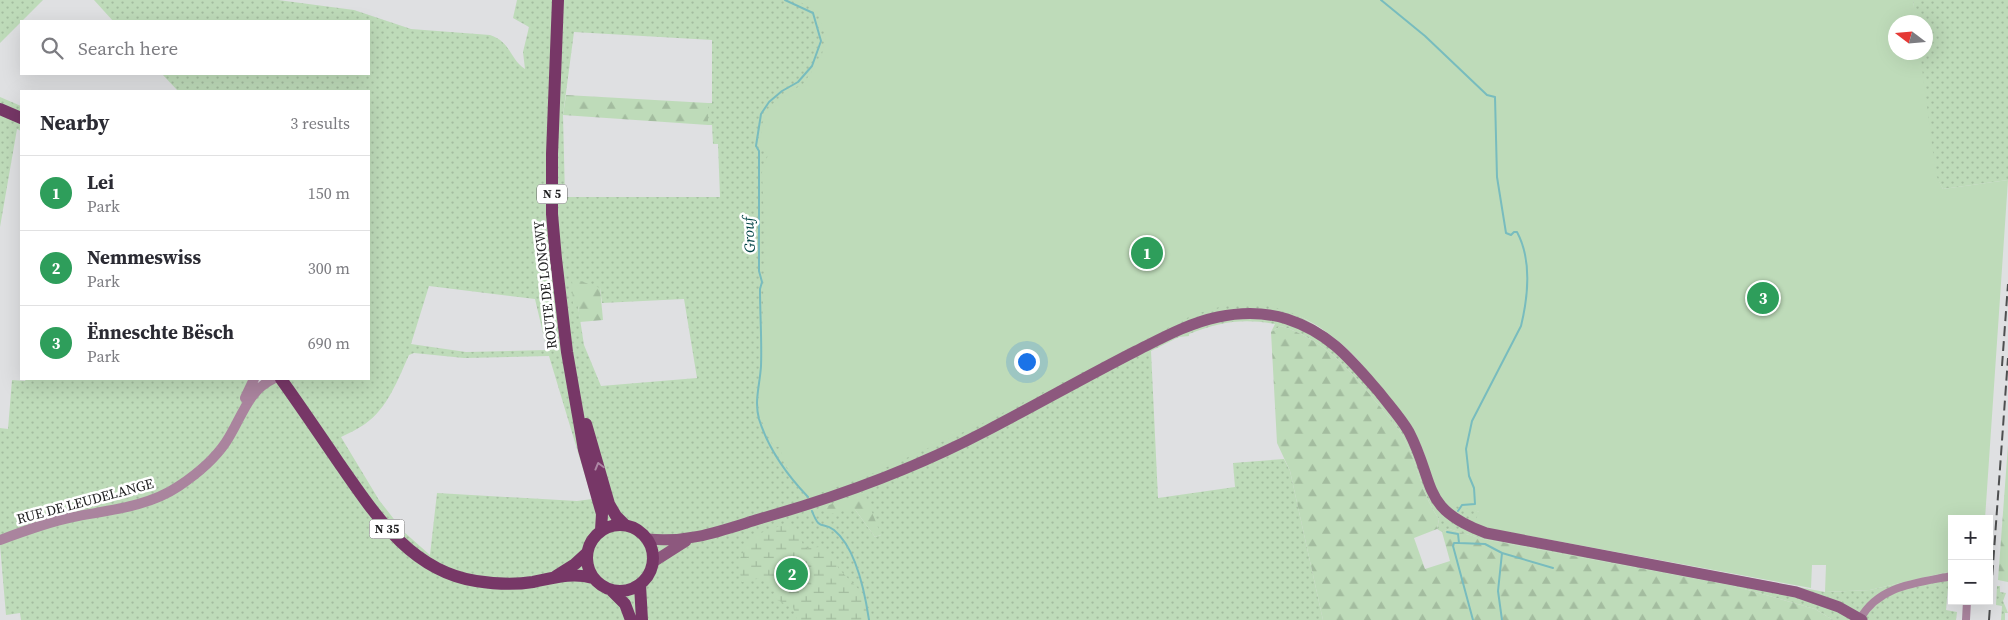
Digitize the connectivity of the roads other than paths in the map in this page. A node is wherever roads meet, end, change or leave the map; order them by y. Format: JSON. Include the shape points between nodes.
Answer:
{"nodes":[{"id":1,"x":558,"y":0,"type":"edge"},
{"id":2,"x":0,"y":109,"type":"edge"},
{"id":3,"x":20,"y":118,"type":"edge"},
{"id":4,"x":254,"y":380,"type":"edge"},
{"id":5,"x":271,"y":380,"type":"edge"},
{"id":6,"x":282,"y":380,"type":"edge"},
{"id":7,"x":573,"y":386,"type":"junction"},
{"id":8,"x":237,"y":423,"type":"junction"},
{"id":9,"x":625,"y":525,"type":"junction"},
{"id":10,"x":601,"y":530,"type":"junction"},
{"id":11,"x":648,"y":539,"type":"junction"},
{"id":12,"x":690,"y":539,"type":"junction"},
{"id":13,"x":0,"y":540,"type":"edge"},
{"id":14,"x":587,"y":553,"type":"junction"},
{"id":15,"x":653,"y":562,"type":"junction"},
{"id":16,"x":554,"y":577,"type":"junction"},
{"id":17,"x":1948,"y":577,"type":"edge"},
{"id":18,"x":593,"y":578,"type":"junction"},
{"id":19,"x":640,"y":585,"type":"junction"},
{"id":20,"x":612,"y":591,"type":"junction"},
{"id":21,"x":1967,"y":605,"type":"edge"},
{"id":22,"x":1861,"y":619,"type":"edge"},
{"id":23,"x":631,"y":620,"type":"edge"},
{"id":24,"x":642,"y":620,"type":"edge"},
{"id":25,"x":1966,"y":620,"type":"edge"}],
"edges":[{"from":1,"to":7,"type":"main road","name":"ROUTE DE LONGWY","number":"N 5","via":[[552,214]]},
{"from":2,"to":3,"type":"main road"},
{"from":4,"to":8,"type":"street","name":"RUE DE LEUDELANGE"},
{"from":5,"to":8,"type":"street","name":"RUE DE LEUDELANGE","via":[[255,390]]},
{"from":6,"to":16,"type":"main road","number":"N 35","via":[[370,508],[412,553],[454,576],[474,581],[514,584]]},
{"from":9,"to":7,"type":"main road","name":"ROUTE DE LONGWY","number":"N 5","one_way":true,"via":[[609,504]]},
{"from":7,"to":10,"type":"main road","name":"ROUTE DE LONGWY","number":"N 5","via":[[584,450],[602,514]]},
{"from":8,"to":13,"type":"street","name":"RUE DE LEUDELANGE","via":[[226,442],[202,470],[161,496],[137,505],[42,525]]},
{"from":9,"to":10,"type":"main road"},
{"from":9,"to":11,"type":"main road","number":"N 5"},
{"from":10,"to":14,"type":"main road"},
{"from":11,"to":12,"type":"main road"},
{"from":11,"to":15,"type":"main road"},
{"from":12,"to":15,"type":"main road"},
{"from":12,"to":22,"type":"main road","via":[[796,509],[878,480],[984,433],[1082,378],[1183,328],[1218,317],[1251,313],[1297,323],[1319,333],[1344,352],[1408,430],[1434,498],[1460,523],[1486,533],[1796,592],[1839,607]]},
{"from":14,"to":16,"type":"main road","number":"N 35"},
{"from":14,"to":18,"type":"main road"},
{"from":15,"to":19,"type":"main road"},
{"from":16,"to":18,"type":"main road","number":"N 35","via":[[577,575]]},
{"from":17,"to":22,"type":"street","via":[[1884,594],[1873,600]]},
{"from":18,"to":20,"type":"main road"},
{"from":19,"to":20,"type":"main road","via":[[627,591]]},
{"from":19,"to":24,"type":"main road"},
{"from":20,"to":23,"type":"main road","via":[[625,604]]},
{"from":21,"to":25,"type":"street"}]}
